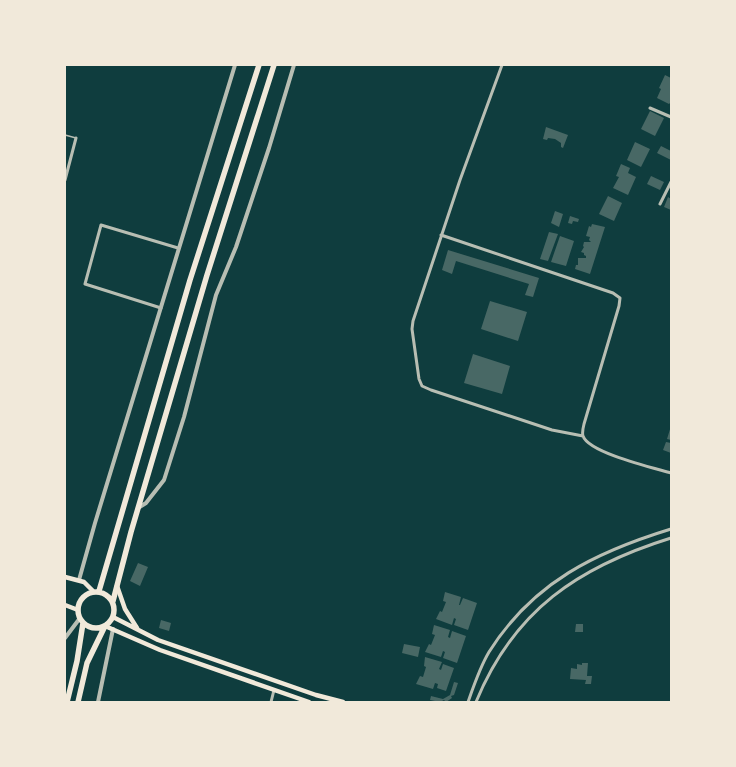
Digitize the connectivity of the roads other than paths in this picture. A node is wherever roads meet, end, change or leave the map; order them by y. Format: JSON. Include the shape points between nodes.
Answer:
{"nodes":[{"id":1,"x":235,"y":65,"type":"edge"},
{"id":2,"x":258,"y":65,"type":"edge"},
{"id":3,"x":274,"y":65,"type":"edge"},
{"id":4,"x":294,"y":65,"type":"edge"},
{"id":5,"x":502,"y":65,"type":"edge"},
{"id":6,"x":650,"y":108,"type":"dead end"},
{"id":7,"x":671,"y":117,"type":"edge"},
{"id":8,"x":65,"y":135,"type":"edge"},
{"id":9,"x":76,"y":138,"type":"joint"},
{"id":10,"x":65,"y":180,"type":"edge"},
{"id":11,"x":671,"y":182,"type":"edge"},
{"id":12,"x":660,"y":204,"type":"dead end"},
{"id":13,"x":441,"y":235,"type":"junction"},
{"id":14,"x":178,"y":248,"type":"junction"},
{"id":15,"x":161,"y":308,"type":"junction"},
{"id":16,"x":583,"y":436,"type":"junction"},
{"id":17,"x":671,"y":473,"type":"edge"},
{"id":18,"x":138,"y":509,"type":"junction"},
{"id":19,"x":671,"y":529,"type":"edge"},
{"id":20,"x":671,"y":538,"type":"edge"},
{"id":21,"x":65,"y":577,"type":"edge"},
{"id":22,"x":79,"y":580,"type":"junction"},
{"id":23,"x":117,"y":583,"type":"junction"},
{"id":24,"x":96,"y":592,"type":"junction"},
{"id":25,"x":113,"y":601,"type":"junction"},
{"id":26,"x":65,"y":605,"type":"edge"},
{"id":27,"x":78,"y":610,"type":"junction"},
{"id":28,"x":113,"y":617,"type":"junction"},
{"id":29,"x":81,"y":620,"type":"junction"},
{"id":30,"x":105,"y":626,"type":"junction"},
{"id":31,"x":113,"y":629,"type":"junction"},
{"id":32,"x":138,"y":630,"type":"junction"},
{"id":33,"x":65,"y":638,"type":"edge"},
{"id":34,"x":274,"y":690,"type":"junction"},
{"id":35,"x":322,"y":699,"type":"edge"},
{"id":36,"x":67,"y":701,"type":"edge"},
{"id":37,"x":78,"y":702,"type":"edge"},
{"id":38,"x":98,"y":702,"type":"edge"},
{"id":39,"x":271,"y":702,"type":"edge"},
{"id":40,"x":309,"y":702,"type":"edge"},
{"id":41,"x":343,"y":702,"type":"edge"},
{"id":42,"x":468,"y":702,"type":"edge"},
{"id":43,"x":476,"y":702,"type":"edge"}],
"edges":[{"from":1,"to":14,"type":"street"},
{"from":2,"to":24,"type":"highway"},
{"from":3,"to":18,"type":"highway"},
{"from":4,"to":18,"type":"street","via":[[236,247],[216,295],[184,417],[164,480]]},
{"from":5,"to":13,"type":"street"},
{"from":6,"to":7,"type":"street"},
{"from":8,"to":9,"type":"lane"},
{"from":9,"to":10,"type":"street"},
{"from":11,"to":12,"type":"street"},
{"from":13,"to":16,"type":"street","via":[[413,321],[417,369],[422,386],[552,430]]},
{"from":13,"to":16,"type":"street","via":[[562,275],[613,293],[620,298],[584,424]]},
{"from":14,"to":15,"type":"street"},
{"from":14,"to":15,"type":"street","via":[[101,225],[85,284]]},
{"from":15,"to":22,"type":"street"},
{"from":16,"to":17,"type":"street","via":[[590,445],[632,462]]},
{"from":18,"to":23,"type":"highway"},
{"from":19,"to":42,"type":"street","via":[[619,546],[578,565],[538,596],[510,623],[494,644]]},
{"from":20,"to":43,"type":"street","via":[[590,570],[536,610],[507,644],[494,664]]},
{"from":21,"to":22,"type":"main road"},
{"from":22,"to":24,"type":"main road"},
{"from":23,"to":25,"type":"highway"},
{"from":23,"to":32,"type":"main road","via":[[125,609]]},
{"from":24,"to":25,"type":"highway","via":[[104,593]]},
{"from":24,"to":27,"type":"highway","via":[[83,597]]},
{"from":25,"to":28,"type":"highway"},
{"from":26,"to":27,"type":"main road"},
{"from":27,"to":29,"type":"highway"},
{"from":28,"to":30,"type":"highway"},
{"from":28,"to":32,"type":"main road"},
{"from":29,"to":30,"type":"highway","via":[[93,628]]},
{"from":29,"to":33,"type":"street"},
{"from":29,"to":36,"type":"highway"},
{"from":30,"to":31,"type":"main road"},
{"from":30,"to":37,"type":"highway","via":[[87,663]]},
{"from":31,"to":34,"type":"main road","via":[[160,650]]},
{"from":31,"to":38,"type":"street"},
{"from":32,"to":35,"type":"main road","via":[[158,640]]},
{"from":34,"to":39,"type":"street"},
{"from":34,"to":40,"type":"main road"},
{"from":35,"to":41,"type":"main road"}]}
